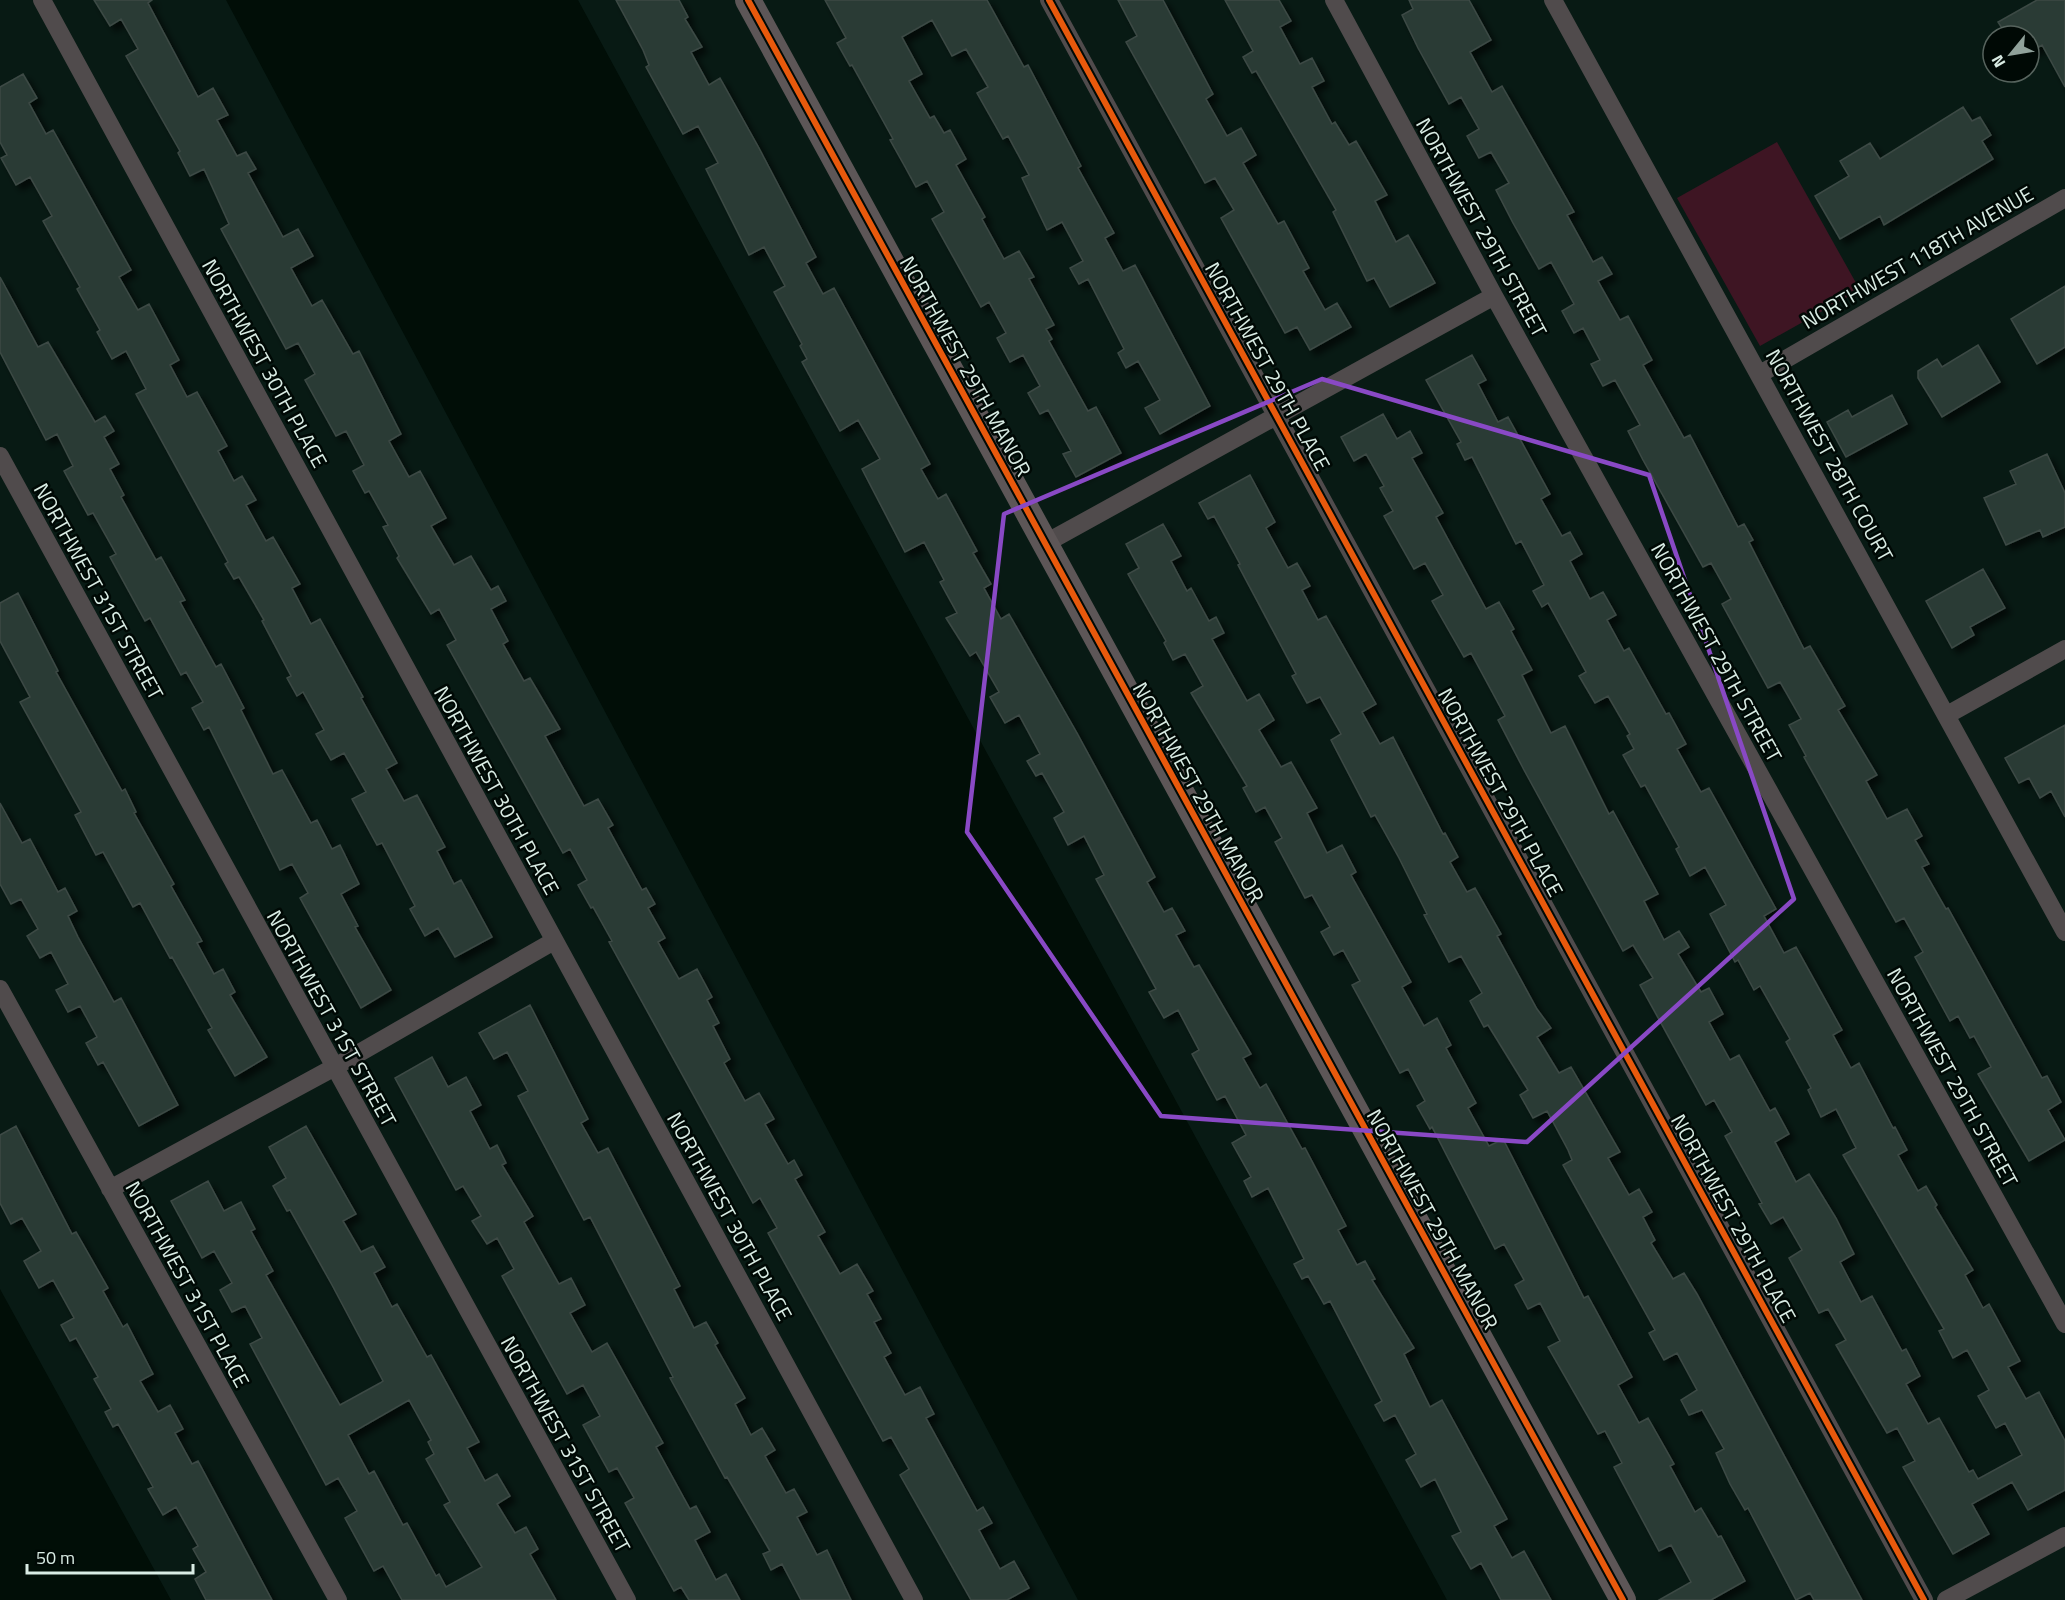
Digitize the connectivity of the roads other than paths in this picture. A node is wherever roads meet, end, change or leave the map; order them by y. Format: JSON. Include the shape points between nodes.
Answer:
{"nodes":[{"id":1,"x":42,"y":0,"type":"edge"},
{"id":2,"x":748,"y":0,"type":"edge"},
{"id":3,"x":1049,"y":0,"type":"edge"},
{"id":4,"x":1334,"y":0,"type":"edge"},
{"id":5,"x":1553,"y":0,"type":"edge"},
{"id":6,"x":2065,"y":198,"type":"edge"},
{"id":7,"x":1494,"y":296,"type":"junction"},
{"id":8,"x":1760,"y":374,"type":"junction"},
{"id":9,"x":1277,"y":415,"type":"junction"},
{"id":10,"x":0,"y":456,"type":"edge"},
{"id":11,"x":1044,"y":544,"type":"junction"},
{"id":12,"x":2065,"y":649,"type":"edge"},
{"id":13,"x":1947,"y":715,"type":"junction"},
{"id":14,"x":2065,"y":932,"type":"edge"},
{"id":15,"x":554,"y":941,"type":"junction"},
{"id":16,"x":0,"y":989,"type":"edge"},
{"id":17,"x":333,"y":1068,"type":"junction"},
{"id":18,"x":110,"y":1189,"type":"junction"},
{"id":19,"x":2065,"y":1324,"type":"edge"},
{"id":20,"x":2065,"y":1536,"type":"edge"},
{"id":21,"x":338,"y":1600,"type":"edge"},
{"id":22,"x":627,"y":1600,"type":"edge"},
{"id":23,"x":914,"y":1600,"type":"edge"},
{"id":24,"x":1623,"y":1600,"type":"edge"},
{"id":25,"x":1924,"y":1600,"type":"edge"},
{"id":26,"x":1946,"y":1600,"type":"edge"}],
"edges":[{"from":1,"to":15,"type":"street","name":"NORTHWEST 30TH PLACE"},
{"from":2,"to":11,"type":"street","name":"NORTHWEST 29TH MANOR"},
{"from":3,"to":9,"type":"street","name":"NORTHWEST 29TH PLACE"},
{"from":4,"to":7,"type":"street","name":"NORTHWEST 29TH STREET"},
{"from":5,"to":8,"type":"street","name":"NORTHWEST 28TH COURT"},
{"from":6,"to":8,"type":"street","name":"NORTHWEST 118TH AVENUE"},
{"from":7,"to":9,"type":"street"},
{"from":7,"to":19,"type":"street","name":"NORTHWEST 29TH STREET"},
{"from":8,"to":13,"type":"street","name":"NORTHWEST 28TH COURT"},
{"from":9,"to":11,"type":"street"},
{"from":9,"to":25,"type":"street","name":"NORTHWEST 29TH PLACE"},
{"from":10,"to":17,"type":"street","name":"NORTHWEST 31ST STREET"},
{"from":11,"to":24,"type":"street","name":"NORTHWEST 29TH MANOR"},
{"from":12,"to":13,"type":"street"},
{"from":13,"to":14,"type":"street","name":"NORTHWEST 28TH COURT"},
{"from":15,"to":17,"type":"street"},
{"from":15,"to":23,"type":"street","name":"NORTHWEST 30TH PLACE"},
{"from":16,"to":18,"type":"street","name":"NORTHWEST 31ST PLACE"},
{"from":17,"to":18,"type":"street"},
{"from":17,"to":22,"type":"street","name":"NORTHWEST 31ST STREET"},
{"from":18,"to":21,"type":"street","name":"NORTHWEST 31ST PLACE"},
{"from":20,"to":26,"type":"street"}]}
